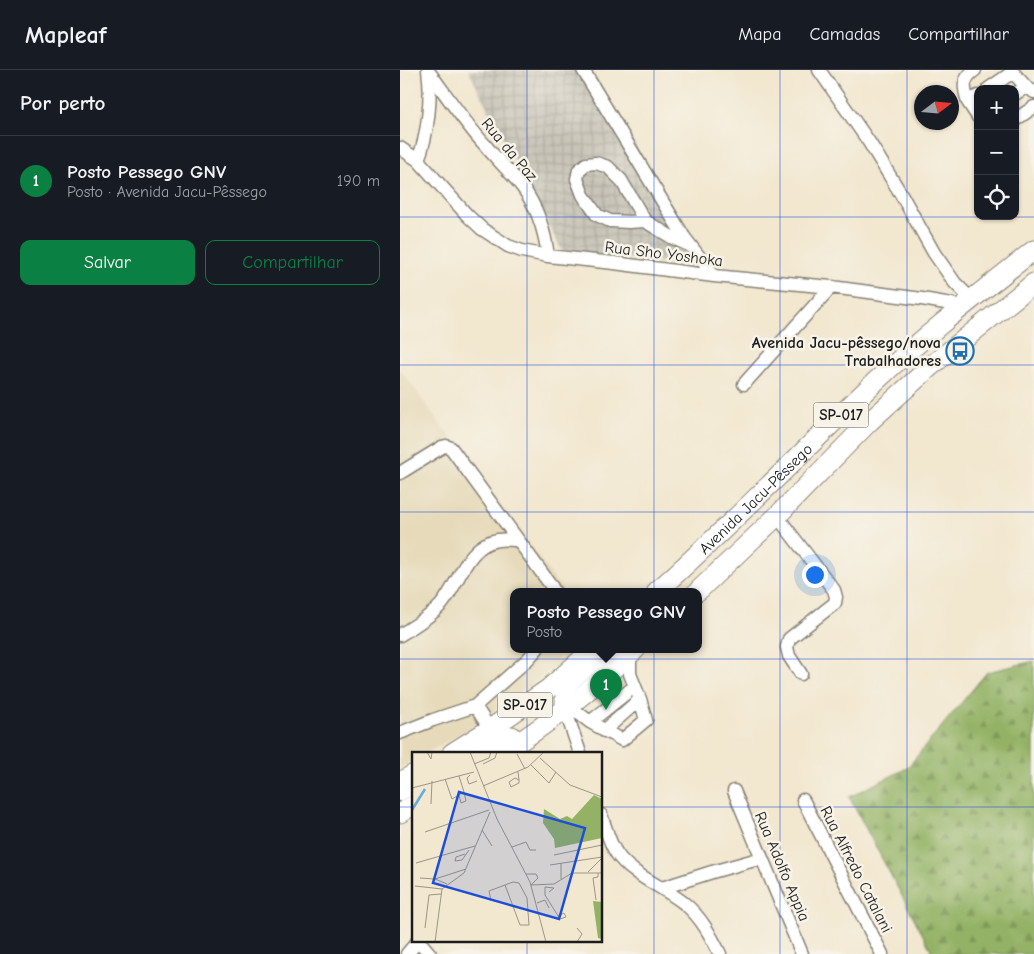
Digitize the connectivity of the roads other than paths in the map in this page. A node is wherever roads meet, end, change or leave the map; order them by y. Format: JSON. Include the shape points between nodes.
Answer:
{"nodes":[{"id":1,"x":583,"y":70,"type":"edge"},
{"id":2,"x":819,"y":70,"type":"edge"},
{"id":3,"x":974,"y":70,"type":"edge"},
{"id":4,"x":428,"y":71,"type":"edge"},
{"id":5,"x":1012,"y":71,"type":"edge"},
{"id":6,"x":993,"y":85,"type":"edge"},
{"id":7,"x":1030,"y":89,"type":"edge"},
{"id":8,"x":973,"y":99,"type":"edge"},
{"id":9,"x":1034,"y":107,"type":"edge"},
{"id":10,"x":1019,"y":117,"type":"edge"},
{"id":11,"x":400,"y":148,"type":"edge"},
{"id":12,"x":418,"y":160,"type":"junction"},
{"id":13,"x":645,"y":221,"type":"junction"},
{"id":14,"x":691,"y":246,"type":"junction"},
{"id":15,"x":1034,"y":250,"type":"edge"},
{"id":16,"x":548,"y":256,"type":"junction"},
{"id":17,"x":714,"y":276,"type":"junction"},
{"id":18,"x":1034,"y":283,"type":"edge"},
{"id":19,"x":831,"y":287,"type":"junction"},
{"id":20,"x":967,"y":303,"type":"junction"},
{"id":21,"x":744,"y":384,"type":"dead end"},
{"id":22,"x":400,"y":473,"type":"edge"},
{"id":23,"x":777,"y":516,"type":"junction"},
{"id":24,"x":518,"y":540,"type":"junction"},
{"id":25,"x":679,"y":572,"type":"junction"},
{"id":26,"x":552,"y":588,"type":"edge"},
{"id":27,"x":660,"y":588,"type":"edge"},
{"id":28,"x":672,"y":588,"type":"edge"},
{"id":29,"x":701,"y":588,"type":"edge"},
{"id":30,"x":400,"y":635,"type":"edge"},
{"id":31,"x":533,"y":653,"type":"edge"},
{"id":32,"x":588,"y":653,"type":"edge"},
{"id":33,"x":604,"y":653,"type":"edge"},
{"id":34,"x":624,"y":653,"type":"edge"},
{"id":35,"x":627,"y":653,"type":"edge"},
{"id":36,"x":801,"y":674,"type":"dead end"},
{"id":37,"x":635,"y":686,"type":"junction"},
{"id":38,"x":640,"y":699,"type":"junction"},
{"id":39,"x":476,"y":706,"type":"junction"},
{"id":40,"x":525,"y":708,"type":"junction"},
{"id":41,"x":567,"y":708,"type":"junction"},
{"id":42,"x":590,"y":722,"type":"junction"},
{"id":43,"x":490,"y":729,"type":"junction"},
{"id":44,"x":604,"y":731,"type":"junction"},
{"id":45,"x":400,"y":733,"type":"edge"},
{"id":46,"x":454,"y":752,"type":"edge"},
{"id":47,"x":487,"y":752,"type":"edge"},
{"id":48,"x":503,"y":752,"type":"edge"},
{"id":49,"x":580,"y":752,"type":"edge"},
{"id":50,"x":412,"y":775,"type":"edge"},
{"id":51,"x":400,"y":782,"type":"edge"},
{"id":52,"x":412,"y":788,"type":"edge"},
{"id":53,"x":734,"y":791,"type":"dead end"},
{"id":54,"x":400,"y":795,"type":"edge"},
{"id":55,"x":804,"y":800,"type":"dead end"},
{"id":56,"x":412,"y":806,"type":"edge"},
{"id":57,"x":400,"y":813,"type":"edge"},
{"id":58,"x":602,"y":817,"type":"edge"},
{"id":59,"x":762,"y":858,"type":"junction"},
{"id":60,"x":662,"y":888,"type":"junction"},
{"id":61,"x":417,"y":942,"type":"edge"},
{"id":62,"x":421,"y":942,"type":"edge"},
{"id":63,"x":407,"y":954,"type":"edge"},
{"id":64,"x":430,"y":954,"type":"edge"},
{"id":65,"x":720,"y":954,"type":"edge"},
{"id":66,"x":802,"y":954,"type":"edge"},
{"id":67,"x":882,"y":954,"type":"edge"}],
"edges":[{"from":1,"to":14,"type":"street"},
{"from":2,"to":20,"type":"street","via":[[869,142]]},
{"from":3,"to":8,"type":"street","via":[[964,80],[964,88]]},
{"from":4,"to":12,"type":"street","via":[[427,124]]},
{"from":4,"to":16,"type":"street","name":"Rua da Paz","via":[[484,144],[524,189],[539,219]]},
{"from":5,"to":6,"type":"street"},
{"from":5,"to":7,"type":"street"},
{"from":9,"to":10,"type":"street"},
{"from":11,"to":12,"type":"street","name":"Rua Sho Yoshoka"},
{"from":12,"to":16,"type":"street","name":"Rua Sho Yoshoka","via":[[482,229],[508,246]]},
{"from":13,"to":13,"type":"street","via":[[621,180],[608,167],[586,164],[579,170],[577,179],[583,195],[597,215],[610,221]]},
{"from":13,"to":14,"type":"street"},
{"from":14,"to":17,"type":"street"},
{"from":15,"to":20,"type":"highway","name":"Avenida Jacu-Pêssego","number":"SP-017"},
{"from":16,"to":17,"type":"street","name":"Rua Sho Yoshoka"},
{"from":17,"to":19,"type":"street","name":"Rua Sho Yoshoka"},
{"from":18,"to":23,"type":"highway","name":"Avenida Jacu-Pêssego","number":"SP-017","via":[[903,390]]},
{"from":19,"to":20,"type":"street","name":"Rua Sho Yoshoka"},
{"from":19,"to":21,"type":"street"},
{"from":20,"to":25,"type":"highway","name":"Avenida Jacu-Pêssego","number":"SP-017","via":[[877,380]]},
{"from":22,"to":24,"type":"street","via":[[442,446],[449,447]]},
{"from":23,"to":29,"type":"highway","name":"Avenida Jacu-Pêssego","number":"SP-017"},
{"from":23,"to":36,"type":"street","via":[[836,596],[835,604],[789,639],[789,656]]},
{"from":24,"to":26,"type":"street"},
{"from":24,"to":30,"type":"street","via":[[497,540],[481,546],[440,606]]},
{"from":25,"to":27,"type":"highway","name":"Avenida Jacu-Pêssego","number":"SP-017"},
{"from":25,"to":28,"type":"highway"},
{"from":31,"to":39,"type":"street"},
{"from":32,"to":40,"type":"highway","number":"SP-017"},
{"from":33,"to":41,"type":"highway","via":[[566,686]]},
{"from":34,"to":41,"type":"highway","number":"SP-017","via":[[576,684],[576,690],[585,694]]},
{"from":35,"to":37,"type":"street"},
{"from":37,"to":38,"type":"street"},
{"from":37,"to":42,"type":"street"},
{"from":38,"to":44,"type":"street"},
{"from":38,"to":44,"type":"street","via":[[646,720],[622,740]]},
{"from":39,"to":43,"type":"street"},
{"from":39,"to":45,"type":"street"},
{"from":40,"to":41,"type":"highway","via":[[540,704]]},
{"from":40,"to":43,"type":"highway","number":"SP-017"},
{"from":40,"to":47,"type":"highway","via":[[537,710],[537,720]]},
{"from":41,"to":42,"type":"street"},
{"from":41,"to":48,"type":"highway","number":"SP-017"},
{"from":41,"to":49,"type":"street"},
{"from":42,"to":44,"type":"street"},
{"from":43,"to":46,"type":"highway","number":"SP-017"},
{"from":50,"to":51,"type":"highway"},
{"from":52,"to":54,"type":"street"},
{"from":53,"to":59,"type":"street","name":"Rua Adolfo Appia"},
{"from":55,"to":67,"type":"street","name":"Rua Alfredo Catalani"},
{"from":56,"to":57,"type":"highway"},
{"from":58,"to":60,"type":"street","via":[[617,854]]},
{"from":59,"to":60,"type":"street"},
{"from":59,"to":66,"type":"street","name":"Rua Adolfo Appia"},
{"from":60,"to":65,"type":"street","via":[[694,912]]},
{"from":61,"to":63,"type":"street"},
{"from":62,"to":64,"type":"street"}]}
